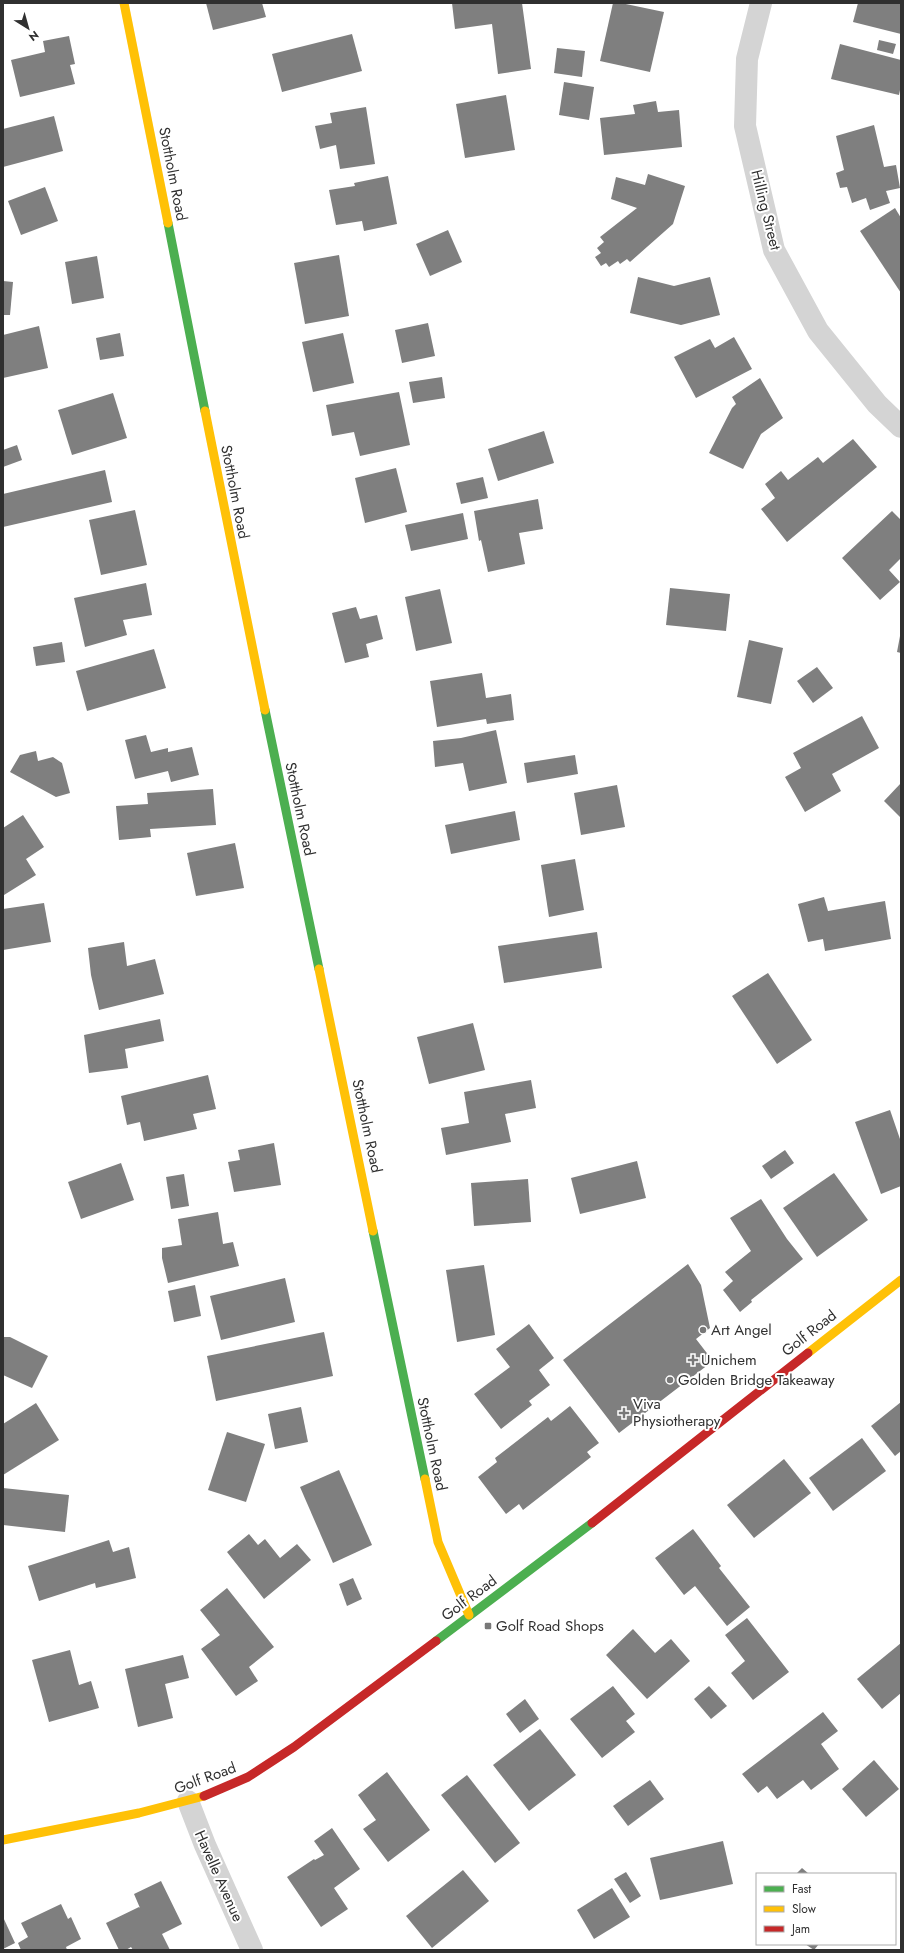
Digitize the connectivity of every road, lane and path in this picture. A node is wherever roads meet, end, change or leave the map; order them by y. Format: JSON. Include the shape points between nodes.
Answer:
{"nodes":[{"id":1,"x":124,"y":3,"type":"edge"},
{"id":2,"x":761,"y":3,"type":"edge"},
{"id":3,"x":901,"y":427,"type":"edge"},
{"id":4,"x":901,"y":1280,"type":"edge"},
{"id":5,"x":469,"y":1615,"type":"junction"},
{"id":6,"x":188,"y":1801,"type":"junction"},
{"id":7,"x":3,"y":1840,"type":"edge"},
{"id":8,"x":252,"y":1950,"type":"edge"}],
"edges":[{"from":1,"to":5,"type":"street","name":"Stottholm Road","via":[[253,652],[438,1542]]},
{"from":2,"to":3,"type":"street","name":"Hilling Street","via":[[747,59],[745,126],[774,250],[818,331],[877,404]]},
{"from":4,"to":5,"type":"street","name":"Golf Road","via":[[558,1550]]},
{"from":5,"to":6,"type":"street","name":"Golf Road","via":[[287,1751],[248,1777]]},
{"from":6,"to":7,"type":"street","name":"Golf Road"},
{"from":6,"to":8,"type":"street","name":"Havelle Avenue"}]}
